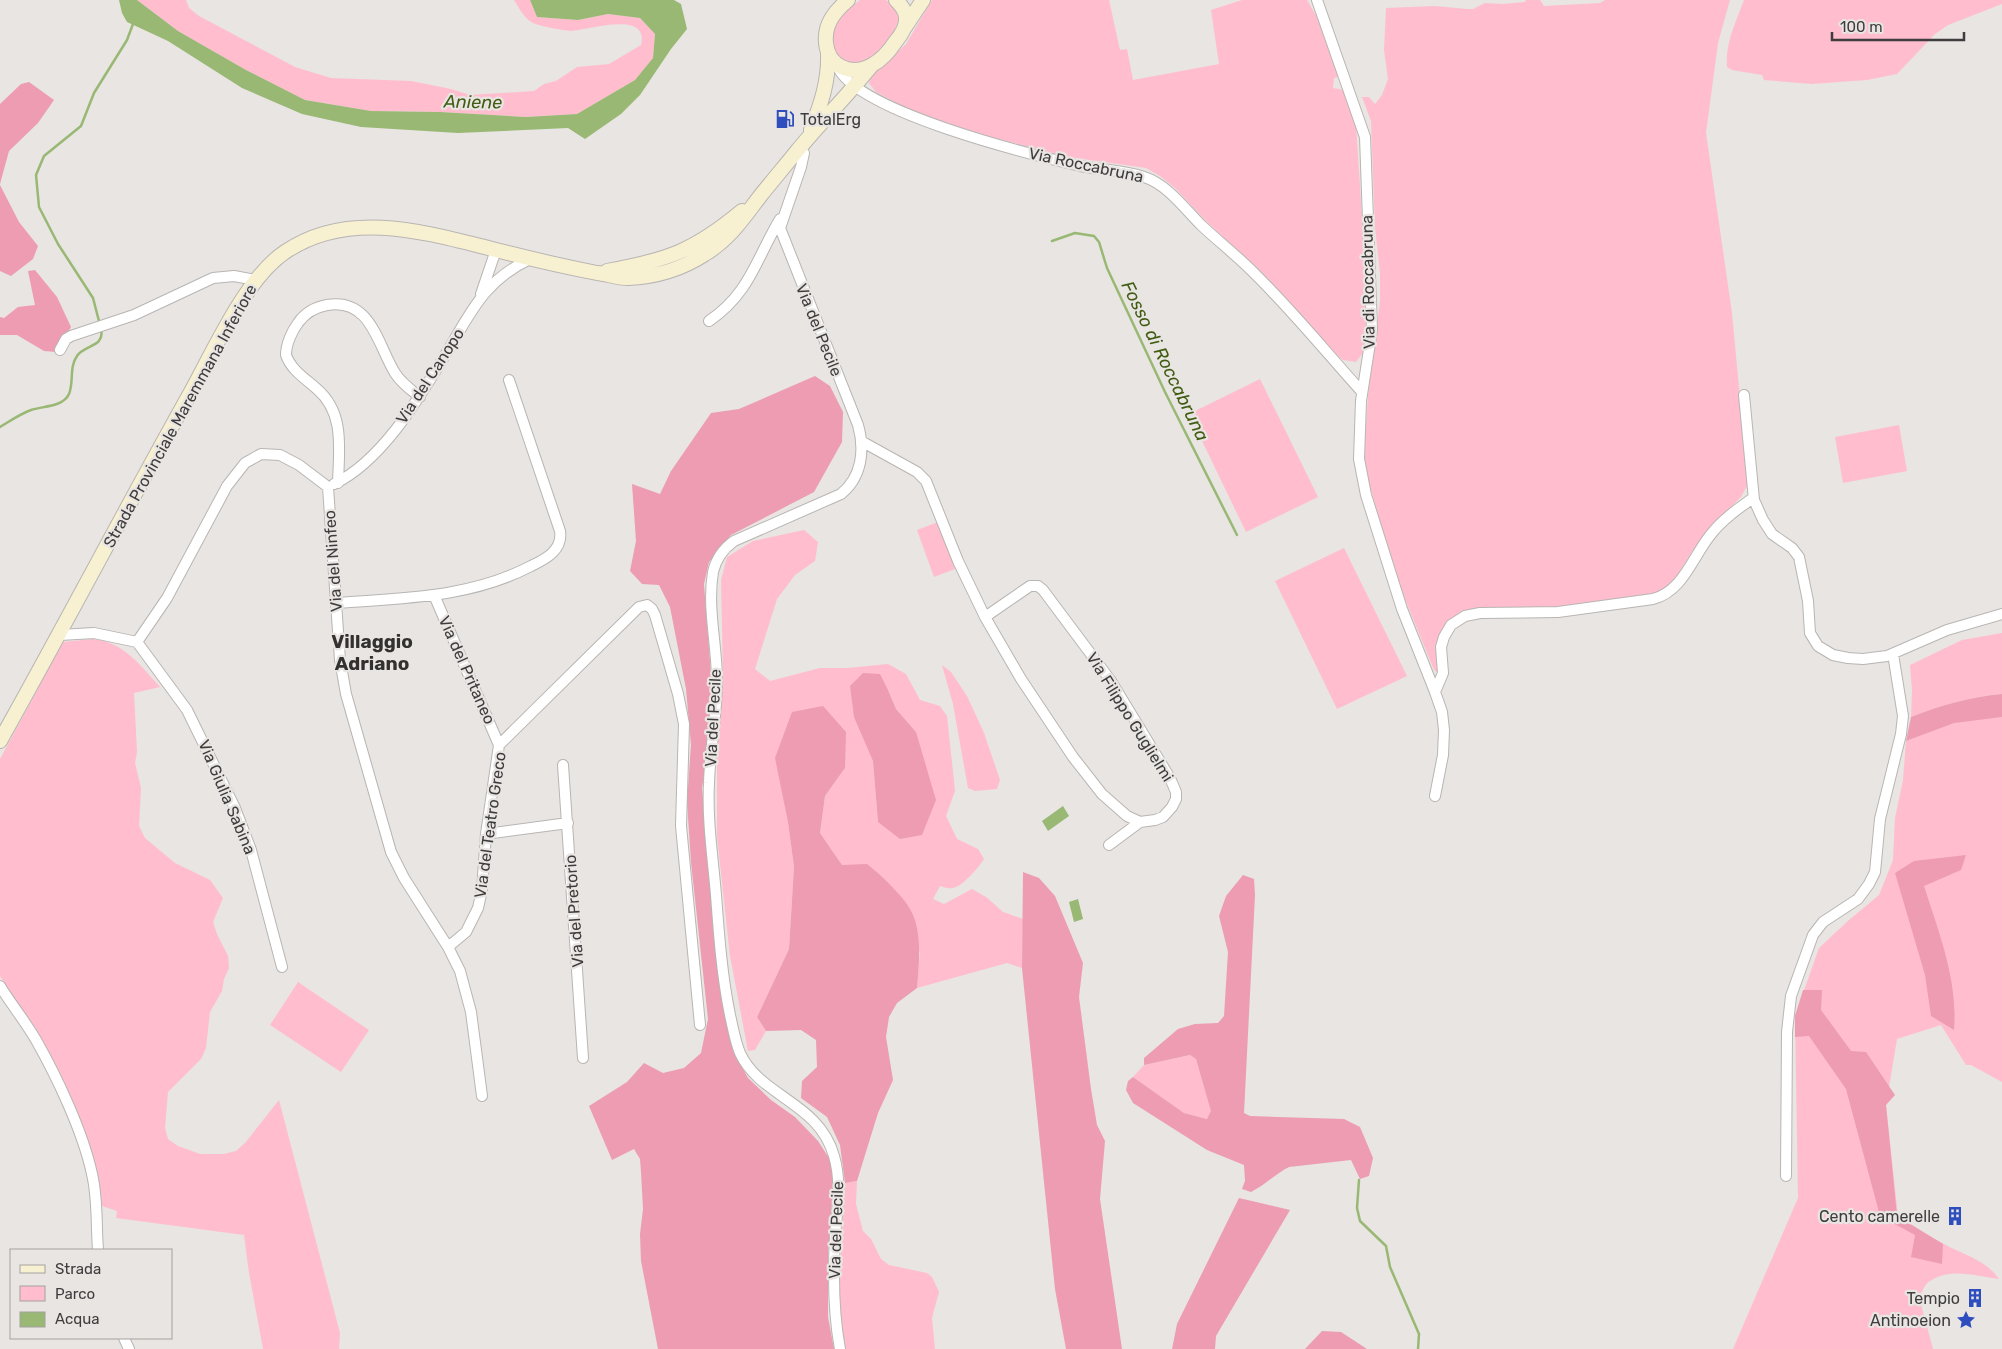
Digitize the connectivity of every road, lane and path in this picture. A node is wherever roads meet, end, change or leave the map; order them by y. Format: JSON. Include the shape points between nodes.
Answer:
{"nodes":[{"id":1,"x":841,"y":0,"type":"edge"},
{"id":2,"x":848,"y":0,"type":"edge"},
{"id":3,"x":896,"y":0,"type":"edge"},
{"id":4,"x":923,"y":0,"type":"edge"},
{"id":5,"x":1317,"y":0,"type":"edge"},
{"id":6,"x":835,"y":13,"type":"junction"},
{"id":7,"x":905,"y":26,"type":"junction"},
{"id":8,"x":833,"y":59,"type":"junction"},
{"id":9,"x":872,"y":66,"type":"junction"},
{"id":10,"x":854,"y":87,"type":"junction"},
{"id":11,"x":808,"y":137,"type":"junction"},
{"id":12,"x":799,"y":149,"type":"junction"},
{"id":13,"x":784,"y":211,"type":"junction"},
{"id":14,"x":496,"y":250,"type":"junction"},
{"id":15,"x":530,"y":259,"type":"junction"},
{"id":16,"x":256,"y":280,"type":"junction"},
{"id":17,"x":480,"y":296,"type":"junction"},
{"id":18,"x":709,"y":320,"type":"dead end"},
{"id":19,"x":60,"y":350,"type":"dead end"},
{"id":20,"x":509,"y":380,"type":"dead end"},
{"id":21,"x":1362,"y":392,"type":"junction"},
{"id":22,"x":1744,"y":395,"type":"dead end"},
{"id":23,"x":420,"y":397,"type":"junction"},
{"id":24,"x":861,"y":441,"type":"junction"},
{"id":25,"x":333,"y":485,"type":"junction"},
{"id":26,"x":1754,"y":498,"type":"junction"},
{"id":27,"x":434,"y":595,"type":"junction"},
{"id":28,"x":336,"y":603,"type":"junction"},
{"id":29,"x":647,"y":605,"type":"joint"},
{"id":30,"x":2002,"y":614,"type":"edge"},
{"id":31,"x":985,"y":617,"type":"junction"},
{"id":32,"x":60,"y":635,"type":"junction"},
{"id":33,"x":137,"y":642,"type":"junction"},
{"id":34,"x":1893,"y":654,"type":"junction"},
{"id":35,"x":1436,"y":692,"type":"junction"},
{"id":36,"x":0,"y":740,"type":"edge"},
{"id":37,"x":499,"y":745,"type":"junction"},
{"id":38,"x":563,"y":765,"type":"dead end"},
{"id":39,"x":1435,"y":796,"type":"dead end"},
{"id":40,"x":1140,"y":822,"type":"junction"},
{"id":41,"x":568,"y":823,"type":"junction"},
{"id":42,"x":486,"y":834,"type":"junction"},
{"id":43,"x":1109,"y":845,"type":"dead end"},
{"id":44,"x":448,"y":948,"type":"junction"},
{"id":45,"x":282,"y":968,"type":"dead end"},
{"id":46,"x":0,"y":986,"type":"edge"},
{"id":47,"x":700,"y":1025,"type":"dead end"},
{"id":48,"x":583,"y":1058,"type":"dead end"},
{"id":49,"x":482,"y":1096,"type":"dead end"},
{"id":50,"x":1786,"y":1176,"type":"dead end"},
{"id":51,"x":98,"y":1249,"type":"edge"},
{"id":52,"x":840,"y":1349,"type":"edge"}],
"edges":[{"from":1,"to":6,"type":"main road","name":"Strada Provinciale Maremmana Inferiore"},
{"from":2,"to":6,"type":"main road"},
{"from":3,"to":7,"type":"main road","via":[[903,8]]},
{"from":4,"to":7,"type":"main road"},
{"from":5,"to":21,"type":"street","name":"Via di Roccabruna","via":[[1361,122],[1366,145],[1372,337]]},
{"from":6,"to":8,"type":"main road","name":"Strada Provinciale Maremmana Inferiore","via":[[826,32]]},
{"from":7,"to":9,"type":"main road","name":"Strada Provinciale Maremmana Inferiore"},
{"from":8,"to":9,"type":"main road","via":[[850,70]]},
{"from":8,"to":10,"type":"street","via":[[844,78]]},
{"from":8,"to":11,"type":"main road","name":"Strada Provinciale Maremmana Inferiore","via":[[822,102]]},
{"from":9,"to":10,"type":"main road","name":"Strada Provinciale Maremmana Inferiore"},
{"from":10,"to":11,"type":"main road","name":"Strada Provinciale Maremmana Inferiore"},
{"from":10,"to":21,"type":"street","name":"Via Roccabruna","via":[[911,115],[970,137],[1053,159],[1135,174],[1153,181],[1251,270]]},
{"from":11,"to":12,"type":"main road","name":"Strada Provinciale Maremmana Inferiore"},
{"from":12,"to":13,"type":"street","name":"Via del Pecile","via":[[804,153],[801,167]]},
{"from":12,"to":15,"type":"main road","name":"Strada Provinciale Maremmana Inferiore","via":[[738,226],[708,253],[688,264],[643,277],[619,277]]},
{"from":13,"to":18,"type":"street","via":[[742,290],[730,305]]},
{"from":13,"to":24,"type":"street","name":"Via del Pecile","via":[[780,228],[785,244],[858,425]]},
{"from":14,"to":15,"type":"main road","name":"Strada Provinciale Maremmana Inferiore"},
{"from":14,"to":16,"type":"main road","name":"Strada Provinciale Maremmana Inferiore","via":[[408,230],[344,229],[295,245],[272,262]]},
{"from":14,"to":17,"type":"street"},
{"from":15,"to":17,"type":"street","via":[[505,272]]},
{"from":16,"to":19,"type":"street","via":[[228,276],[213,278],[134,315],[68,337]]},
{"from":16,"to":32,"type":"main road","name":"Strada Provinciale Maremmana Inferiore","via":[[165,439]]},
{"from":17,"to":23,"type":"street","name":"Via del Canopo"},
{"from":20,"to":27,"type":"street","via":[[560,529],[560,543],[550,555],[514,575],[476,588]]},
{"from":21,"to":35,"type":"street","name":"Via di Roccabruna","via":[[1359,453],[1366,495],[1402,609]]},
{"from":22,"to":26,"type":"street"},
{"from":23,"to":25,"type":"street","name":"Via del Canopo","via":[[373,454],[356,471]]},
{"from":23,"to":25,"type":"street","via":[[399,379],[375,330],[356,311],[342,304],[329,304],[301,319],[287,346],[287,357],[297,371],[327,398],[335,413],[339,436]]},
{"from":24,"to":31,"type":"street","via":[[917,472],[926,481]]},
{"from":24,"to":52,"type":"street","name":"Via del Pecile","via":[[859,467],[845,490],[731,544],[716,562],[712,592],[717,678],[708,801],[725,990],[736,1042],[746,1063],[817,1123],[834,1154],[839,1191],[834,1301]]},
{"from":25,"to":28,"type":"street","name":"Via del Ninfeo"},
{"from":25,"to":33,"type":"street","name":"Via del Ninfeo","via":[[280,455],[264,454],[249,460],[227,486],[167,598]]},
{"from":26,"to":34,"type":"street","via":[[1772,534],[1799,557],[1808,601],[1810,633],[1816,644],[1830,653],[1848,658]]},
{"from":26,"to":35,"type":"street","via":[[1714,530],[1680,581],[1663,596],[1558,612],[1477,613],[1460,618],[1448,629],[1442,642],[1443,673]]},
{"from":27,"to":28,"type":"street"},
{"from":27,"to":37,"type":"street","name":"Via del Pritaneo"},
{"from":28,"to":44,"type":"street","name":"Via del Ninfeo","via":[[344,687],[385,835],[404,878]]},
{"from":29,"to":37,"type":"street","name":"Via del Teatro Greco","via":[[637,609]]},
{"from":29,"to":47,"type":"street","name":"Via del Pecile","via":[[655,615],[684,724],[681,826]]},
{"from":30,"to":34,"type":"street","via":[[1947,630]]},
{"from":31,"to":40,"type":"street","via":[[1031,695],[1084,772],[1116,808]]},
{"from":31,"to":40,"type":"street","name":"Via Filippo Guglielmi","via":[[1032,586],[1043,590],[1122,698],[1175,789],[1174,804],[1166,814]]},
{"from":32,"to":33,"type":"street","via":[[94,633]]},
{"from":32,"to":36,"type":"main road","name":"Strada Provinciale Maremmana Inferiore"},
{"from":33,"to":45,"type":"street","name":"Via Giulia Sabina","via":[[187,710],[235,808],[251,850]]},
{"from":34,"to":50,"type":"street","via":[[1903,716],[1880,819],[1875,872],[1858,899],[1823,922],[1816,931],[1789,1005]]},
{"from":35,"to":39,"type":"street","name":"Via di Roccabruna","via":[[1444,741]]},
{"from":37,"to":42,"type":"street","name":"Via del Teatro Greco"},
{"from":38,"to":41,"type":"street","name":"Via del Pretorio"},
{"from":40,"to":43,"type":"street"},
{"from":41,"to":42,"type":"street"},
{"from":41,"to":48,"type":"street","name":"Via del Pretorio"},
{"from":42,"to":44,"type":"street","name":"Via del Teatro Greco","via":[[482,890],[476,912],[466,932]]},
{"from":44,"to":49,"type":"street","name":"Via del Ninfeo","via":[[460,971],[470,1007]]},
{"from":46,"to":51,"type":"street","via":[[40,1047],[79,1134],[94,1184]]}]}
